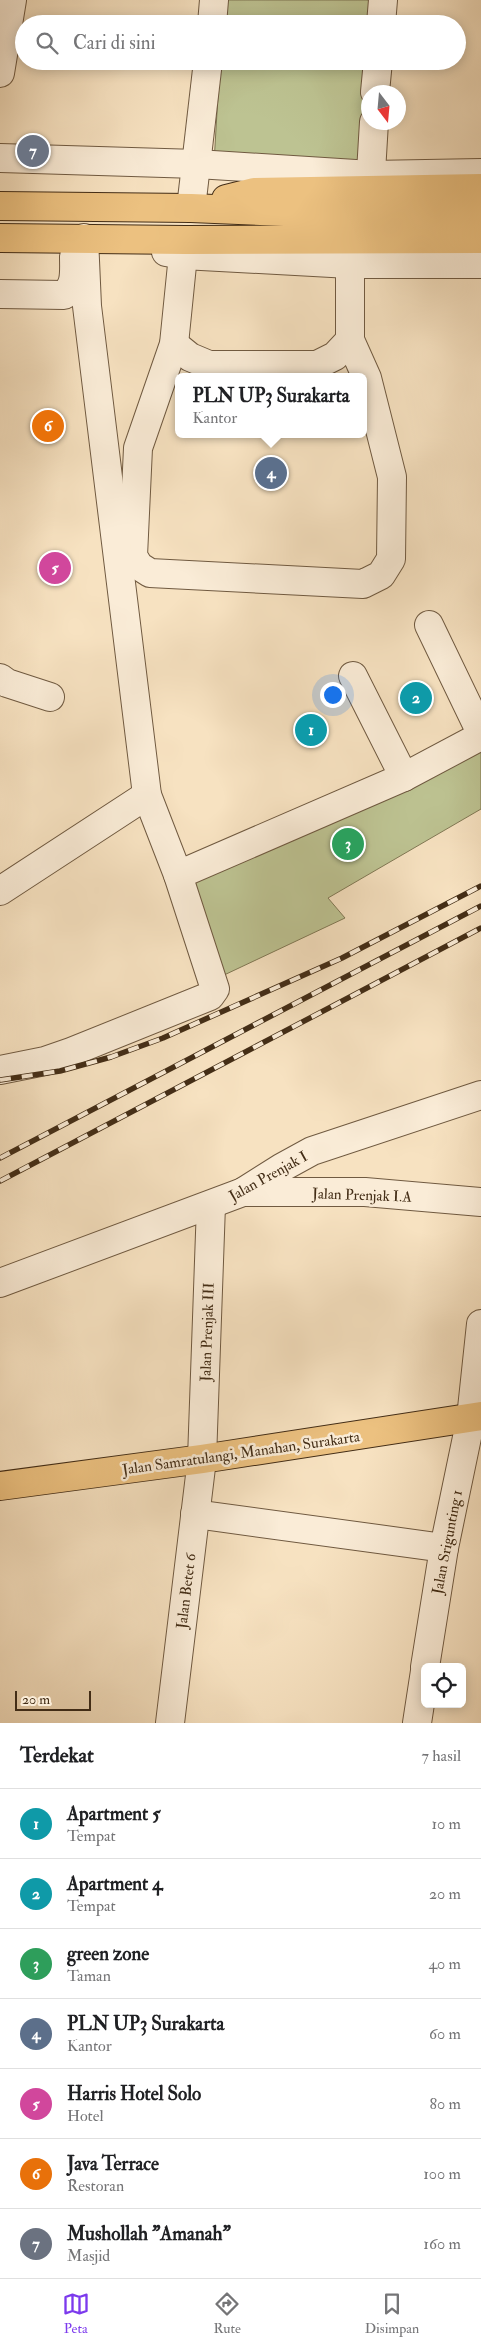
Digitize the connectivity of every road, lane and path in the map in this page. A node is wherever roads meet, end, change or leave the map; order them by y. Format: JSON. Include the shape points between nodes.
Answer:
{"nodes":[{"id":1,"x":12,"y":0,"type":"edge"},
{"id":2,"x":214,"y":0,"type":"edge"},
{"id":3,"x":383,"y":0,"type":"edge"},
{"id":4,"x":213,"y":15,"type":"edge"},
{"id":5,"x":382,"y":15,"type":"edge"},
{"id":6,"x":207,"y":70,"type":"edge"},
{"id":7,"x":377,"y":70,"type":"edge"},
{"id":8,"x":0,"y":73,"type":"edge"},
{"id":9,"x":376,"y":85,"type":"edge"},
{"id":10,"x":374,"y":130,"type":"edge"},
{"id":11,"x":0,"y":158,"type":"edge"},
{"id":12,"x":197,"y":164,"type":"junction"},
{"id":13,"x":481,"y":173,"type":"edge"},
{"id":14,"x":371,"y":182,"type":"junction"},
{"id":15,"x":481,"y":188,"type":"edge"},
{"id":16,"x":0,"y":206,"type":"edge"},
{"id":17,"x":191,"y":208,"type":"junction"},
{"id":18,"x":481,"y":213,"type":"edge"},
{"id":19,"x":332,"y":226,"type":"junction"},
{"id":20,"x":0,"y":238,"type":"edge"},
{"id":21,"x":82,"y":238,"type":"junction"},
{"id":22,"x":481,"y":238,"type":"edge"},
{"id":23,"x":183,"y":256,"type":"junction"},
{"id":24,"x":350,"y":264,"type":"junction"},
{"id":25,"x":481,"y":264,"type":"edge"},
{"id":26,"x":0,"y":294,"type":"edge"},
{"id":27,"x":350,"y":340,"type":"junction"},
{"id":28,"x":174,"y":344,"type":"junction"},
{"id":29,"x":365,"y":373,"type":"edge"},
{"id":30,"x":367,"y":378,"type":"edge"},
{"id":31,"x":429,"y":625,"type":"dead end"},
{"id":32,"x":353,"y":676,"type":"dead end"},
{"id":33,"x":0,"y":678,"type":"edge"},
{"id":34,"x":50,"y":698,"type":"dead end"},
{"id":35,"x":481,"y":735,"type":"edge"},
{"id":36,"x":404,"y":777,"type":"junction"},
{"id":37,"x":147,"y":795,"type":"junction"},
{"id":38,"x":178,"y":875,"type":"junction"},
{"id":39,"x":0,"y":891,"type":"edge"},
{"id":40,"x":0,"y":1070,"type":"edge"},
{"id":41,"x":481,"y":1095,"type":"edge"},
{"id":42,"x":243,"y":1192,"type":"junction"},
{"id":43,"x":481,"y":1202,"type":"edge"},
{"id":44,"x":211,"y":1205,"type":"junction"},
{"id":45,"x":0,"y":1283,"type":"edge"},
{"id":46,"x":481,"y":1324,"type":"edge"},
{"id":47,"x":476,"y":1417,"type":"edge"},
{"id":48,"x":202,"y":1459,"type":"junction"},
{"id":49,"x":0,"y":1486,"type":"edge"},
{"id":50,"x":196,"y":1514,"type":"junction"},
{"id":51,"x":444,"y":1548,"type":"junction"},
{"id":52,"x":426,"y":1663,"type":"edge"},
{"id":53,"x":421,"y":1697,"type":"edge"},
{"id":54,"x":170,"y":1723,"type":"edge"},
{"id":55,"x":417,"y":1723,"type":"edge"}],
"edges":[{"from":1,"to":8,"type":"street"},
{"from":2,"to":4,"type":"street"},
{"from":3,"to":5,"type":"street"},
{"from":6,"to":12,"type":"street"},
{"from":7,"to":9,"type":"street"},
{"from":10,"to":14,"type":"street"},
{"from":11,"to":12,"type":"street"},
{"from":12,"to":14,"type":"street"},
{"from":12,"to":17,"type":"street"},
{"from":13,"to":14,"type":"street"},
{"from":14,"to":15,"type":"main road"},
{"from":14,"to":17,"type":"main road","via":[[254,192]]},
{"from":16,"to":17,"type":"main road"},
{"from":17,"to":19,"type":"main road"},
{"from":18,"to":19,"type":"main road"},
{"from":19,"to":21,"type":"main road","via":[[185,240]]},
{"from":19,"to":22,"type":"main road"},
{"from":20,"to":21,"type":"main road"},
{"from":21,"to":23,"type":"street"},
{"from":21,"to":26,"type":"street","via":[[73,282],[64,295]]},
{"from":21,"to":37,"type":"street","via":[[87,306]]},
{"from":23,"to":24,"type":"street"},
{"from":23,"to":28,"type":"street"},
{"from":24,"to":25,"type":"street"},
{"from":24,"to":27,"type":"street"},
{"from":27,"to":28,"type":"street","via":[[335,356],[317,365],[209,365],[190,357]]},
{"from":27,"to":29,"type":"street"},
{"from":28,"to":30,"type":"street","via":[[138,448],[133,556],[139,566],[150,573],[363,584],[381,575],[391,559],[392,477]]},
{"from":31,"to":35,"type":"street"},
{"from":32,"to":36,"type":"street"},
{"from":33,"to":34,"type":"street"},
{"from":35,"to":36,"type":"street"},
{"from":36,"to":38,"type":"street"},
{"from":37,"to":38,"type":"street"},
{"from":37,"to":39,"type":"street"},
{"from":38,"to":40,"type":"street","via":[[214,984],[214,993],[72,1052]]},
{"from":41,"to":42,"type":"street","name":"Jalan Prenjak I","via":[[312,1151]]},
{"from":42,"to":43,"type":"street","name":"Jalan Prenjak I.A","via":[[365,1192]]},
{"from":42,"to":44,"type":"street","name":"Jalan Prenjak I"},
{"from":44,"to":45,"type":"street","name":"Jalan Prenjak I"},
{"from":44,"to":48,"type":"street","name":"Jalan Prenjak III"},
{"from":46,"to":47,"type":"street","name":"Jalan Srigunting 1"},
{"from":47,"to":48,"type":"main road","name":"Jalan Samratulangi, Manahan, Surakarta"},
{"from":47,"to":51,"type":"street","name":"Jalan Srigunting 1"},
{"from":48,"to":49,"type":"main road","name":"Jalan Samratulangi, Manahan, Surakarta"},
{"from":48,"to":50,"type":"street","name":"Jalan Betet 6"},
{"from":50,"to":51,"type":"street"},
{"from":50,"to":54,"type":"street","name":"Jalan Betet 6"},
{"from":51,"to":52,"type":"street","name":"Jalan Srigunting 1"},
{"from":53,"to":55,"type":"street"}]}
